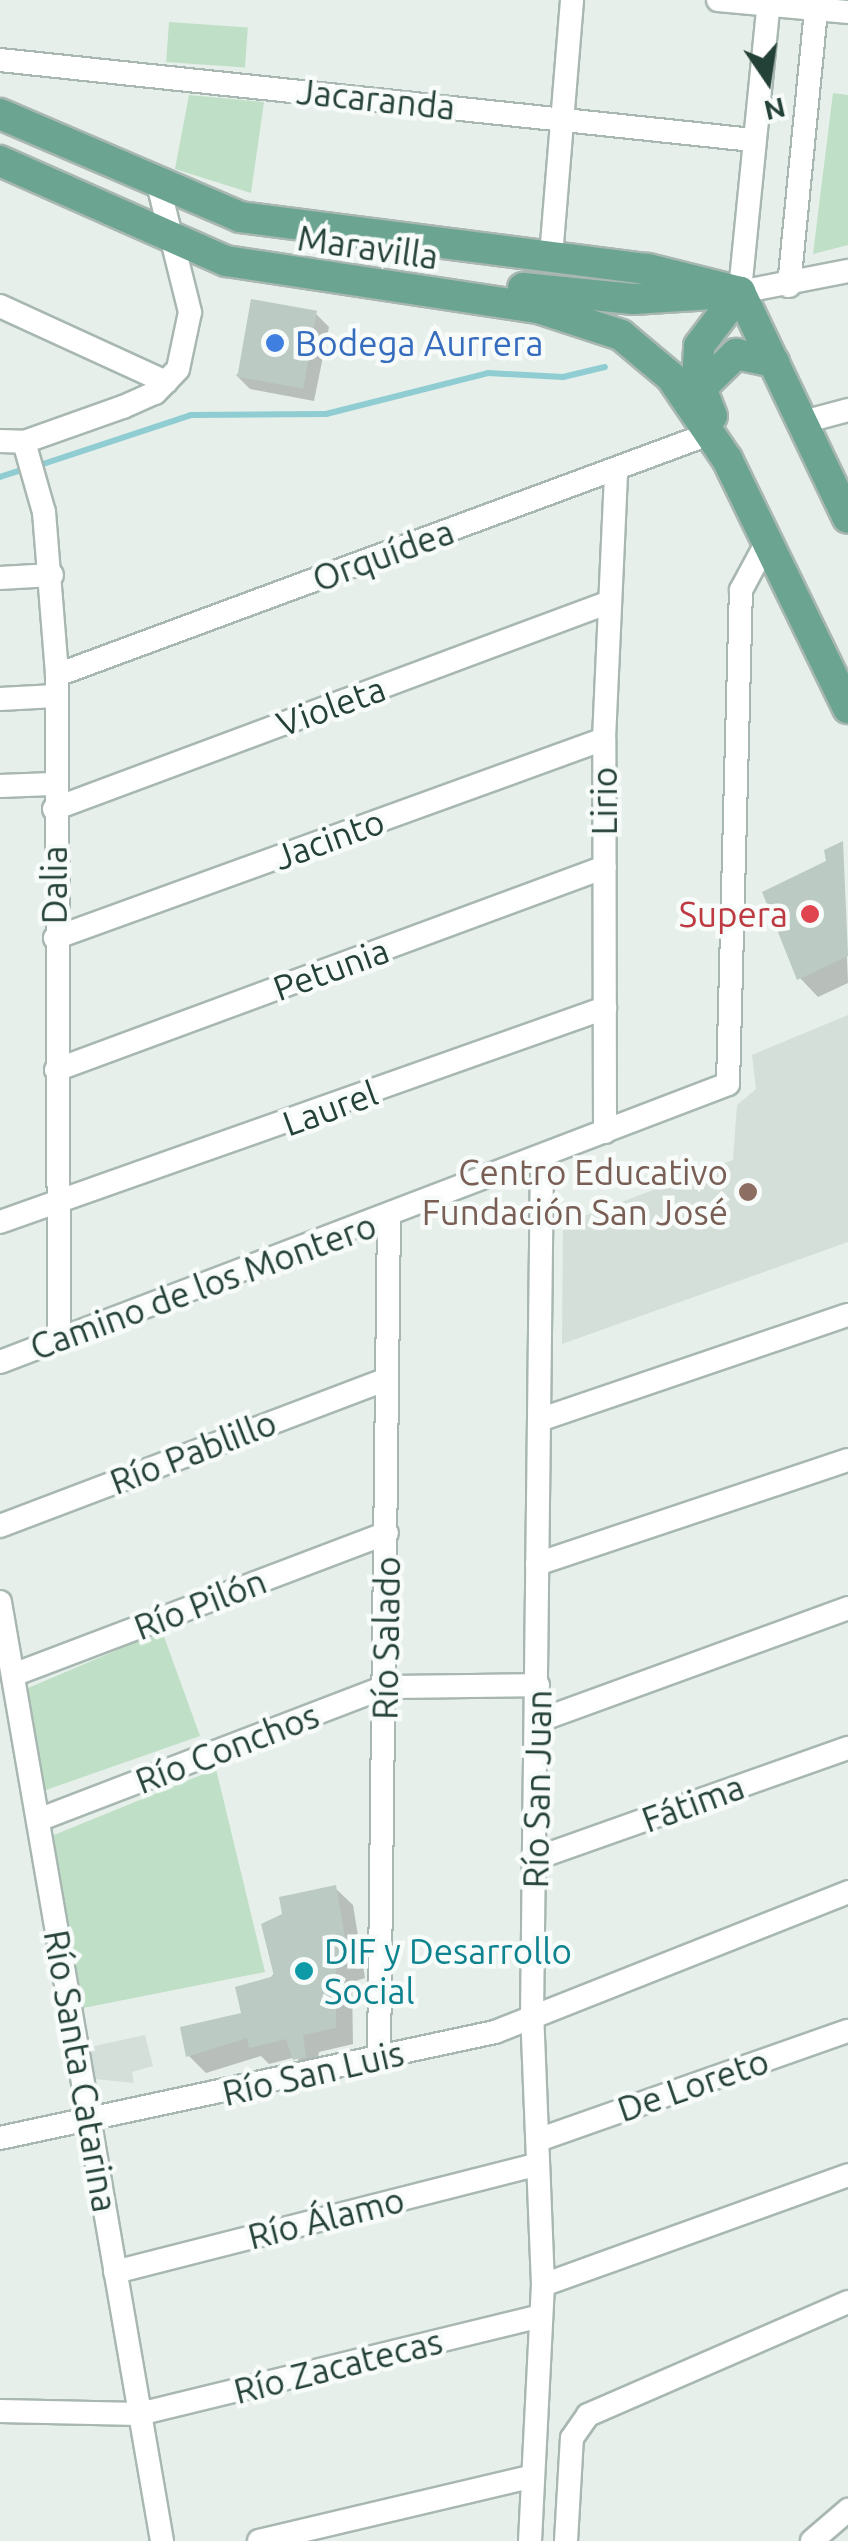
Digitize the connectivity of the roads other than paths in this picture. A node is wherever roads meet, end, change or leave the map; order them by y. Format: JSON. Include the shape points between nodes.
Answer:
{"nodes":[{"id":1,"x":572,"y":0,"type":"edge"},
{"id":2,"x":718,"y":0,"type":"edge"},
{"id":3,"x":769,"y":2,"type":"edge"},
{"id":4,"x":816,"y":5,"type":"edge"},
{"id":5,"x":848,"y":12,"type":"edge"},
{"id":6,"x":0,"y":60,"type":"edge"},
{"id":7,"x":0,"y":114,"type":"edge"},
{"id":8,"x":560,"y":118,"type":"junction"},
{"id":9,"x":752,"y":140,"type":"junction"},
{"id":10,"x":0,"y":162,"type":"edge"},
{"id":11,"x":158,"y":184,"type":"junction"},
{"id":12,"x":170,"y":238,"type":"junction"},
{"id":13,"x":552,"y":256,"type":"junction"},
{"id":14,"x":848,"y":271,"type":"edge"},
{"id":15,"x":788,"y":286,"type":"junction"},
{"id":16,"x":740,"y":292,"type":"junction"},
{"id":17,"x":451,"y":297,"type":"junction"},
{"id":18,"x":0,"y":306,"type":"edge"},
{"id":19,"x":774,"y":362,"type":"junction"},
{"id":20,"x":166,"y":382,"type":"junction"},
{"id":21,"x":701,"y":388,"type":"junction"},
{"id":22,"x":848,"y":410,"type":"edge"},
{"id":23,"x":803,"y":422,"type":"junction"},
{"id":24,"x":713,"y":438,"type":"junction"},
{"id":25,"x":16,"y":445,"type":"edge"},
{"id":26,"x":616,"y":470,"type":"junction"},
{"id":27,"x":848,"y":518,"type":"edge"},
{"id":28,"x":769,"y":538,"type":"junction"},
{"id":29,"x":52,"y":575,"type":"junction"},
{"id":30,"x":0,"y":578,"type":"edge"},
{"id":31,"x":607,"y":603,"type":"junction"},
{"id":32,"x":56,"y":686,"type":"junction"},
{"id":33,"x":846,"y":696,"type":"edge"},
{"id":34,"x":0,"y":699,"type":"edge"},
{"id":35,"x":604,"y":739,"type":"junction"},
{"id":36,"x":52,"y":784,"type":"junction"},
{"id":37,"x":0,"y":786,"type":"edge"},
{"id":38,"x":54,"y":808,"type":"junction"},
{"id":39,"x":605,"y":868,"type":"junction"},
{"id":40,"x":54,"y":938,"type":"junction"},
{"id":41,"x":605,"y":1008,"type":"junction"},
{"id":42,"x":56,"y":1070,"type":"junction"},
{"id":43,"x":604,"y":1132,"type":"junction"},
{"id":44,"x":542,"y":1156,"type":"junction"},
{"id":45,"x":55,"y":1208,"type":"junction"},
{"id":46,"x":388,"y":1218,"type":"junction"},
{"id":47,"x":0,"y":1222,"type":"edge"},
{"id":48,"x":848,"y":1316,"type":"edge"},
{"id":49,"x":60,"y":1332,"type":"junction"},
{"id":50,"x":0,"y":1362,"type":"edge"},
{"id":51,"x":386,"y":1379,"type":"junction"},
{"id":52,"x":539,"y":1420,"type":"junction"},
{"id":53,"x":848,"y":1460,"type":"edge"},
{"id":54,"x":0,"y":1526,"type":"edge"},
{"id":55,"x":387,"y":1533,"type":"junction"},
{"id":56,"x":536,"y":1564,"type":"junction"},
{"id":57,"x":0,"y":1602,"type":"edge"},
{"id":58,"x":848,"y":1608,"type":"edge"},
{"id":59,"x":13,"y":1675,"type":"junction"},
{"id":60,"x":538,"y":1685,"type":"junction"},
{"id":61,"x":385,"y":1687,"type":"junction"},
{"id":62,"x":538,"y":1721,"type":"junction"},
{"id":63,"x":848,"y":1748,"type":"edge"},
{"id":64,"x":38,"y":1820,"type":"junction"},
{"id":65,"x":537,"y":1858,"type":"junction"},
{"id":66,"x":848,"y":1892,"type":"edge"},
{"id":67,"x":532,"y":2016,"type":"junction"},
{"id":68,"x":848,"y":2031,"type":"edge"},
{"id":69,"x":379,"y":2057,"type":"junction"},
{"id":70,"x":91,"y":2123,"type":"junction"},
{"id":71,"x":0,"y":2138,"type":"edge"},
{"id":72,"x":538,"y":2140,"type":"junction"},
{"id":73,"x":536,"y":2164,"type":"junction"},
{"id":74,"x":848,"y":2175,"type":"edge"},
{"id":75,"x":115,"y":2272,"type":"junction"},
{"id":76,"x":542,"y":2285,"type":"junction"},
{"id":77,"x":848,"y":2302,"type":"edge"},
{"id":78,"x":537,"y":2317,"type":"junction"},
{"id":79,"x":0,"y":2411,"type":"edge"},
{"id":80,"x":139,"y":2414,"type":"junction"},
{"id":81,"x":530,"y":2477,"type":"junction"},
{"id":82,"x":848,"y":2510,"type":"edge"},
{"id":83,"x":162,"y":2541,"type":"edge"},
{"id":84,"x":259,"y":2541,"type":"edge"},
{"id":85,"x":530,"y":2541,"type":"edge"},
{"id":86,"x":566,"y":2541,"type":"edge"},
{"id":87,"x":812,"y":2541,"type":"edge"}],
"edges":[{"from":1,"to":8,"type":"street"},
{"from":2,"to":3,"type":"street"},
{"from":3,"to":4,"type":"street"},
{"from":3,"to":9,"type":"street"},
{"from":4,"to":5,"type":"street"},
{"from":4,"to":15,"type":"street"},
{"from":6,"to":8,"type":"street","name":"Jacaranda"},
{"from":7,"to":11,"type":"main road","name":"Maravilla"},
{"from":8,"to":9,"type":"street","name":"Jacaranda"},
{"from":8,"to":13,"type":"street"},
{"from":9,"to":16,"type":"street"},
{"from":10,"to":12,"type":"main road","name":"Maravilla"},
{"from":11,"to":12,"type":"street"},
{"from":11,"to":13,"type":"main road","name":"Maravilla","via":[[240,217],[309,230]]},
{"from":12,"to":17,"type":"main road","name":"Maravilla","via":[[299,278]]},
{"from":12,"to":20,"type":"street","via":[[190,342]]},
{"from":13,"to":16,"type":"main road","name":"Maravilla"},
{"from":14,"to":15,"type":"street"},
{"from":15,"to":16,"type":"street"},
{"from":16,"to":17,"type":"main road","via":[[633,299],[476,287]]},
{"from":16,"to":19,"type":"main road"},
{"from":16,"to":21,"type":"main road","via":[[699,346]]},
{"from":17,"to":24,"type":"main road","name":"Maravilla","via":[[584,318],[621,335],[650,355]]},
{"from":18,"to":20,"type":"street"},
{"from":19,"to":21,"type":"main road","via":[[736,354]]},
{"from":19,"to":23,"type":"main road"},
{"from":20,"to":25,"type":"street"},
{"from":21,"to":24,"type":"main road"},
{"from":22,"to":23,"type":"street"},
{"from":23,"to":27,"type":"main road"},
{"from":24,"to":26,"type":"street","name":"Orquídea"},
{"from":24,"to":28,"type":"main road"},
{"from":25,"to":29,"type":"street","name":"Dalia","via":[[41,489]]},
{"from":26,"to":31,"type":"street","name":"Lirio"},
{"from":26,"to":32,"type":"street","name":"Orquídea"},
{"from":28,"to":33,"type":"main road"},
{"from":28,"to":43,"type":"street","name":"Camino de los Montero","via":[[742,590],[732,1078]]},
{"from":29,"to":30,"type":"street"},
{"from":29,"to":32,"type":"street","name":"Dalia"},
{"from":31,"to":35,"type":"street","name":"Lirio"},
{"from":31,"to":38,"type":"street","name":"Violeta"},
{"from":32,"to":34,"type":"street","name":"Orquídea"},
{"from":32,"to":36,"type":"street","name":"Dalia"},
{"from":35,"to":39,"type":"street","name":"Lirio"},
{"from":35,"to":40,"type":"street","name":"Jacinto"},
{"from":36,"to":37,"type":"street"},
{"from":36,"to":38,"type":"street","name":"Dalia"},
{"from":38,"to":40,"type":"street","name":"Dalia"},
{"from":39,"to":41,"type":"street","name":"Lirio"},
{"from":39,"to":42,"type":"street","name":"Petunia"},
{"from":40,"to":42,"type":"street","name":"Dalia"},
{"from":41,"to":43,"type":"street","name":"Lirio"},
{"from":41,"to":45,"type":"street","name":"Laurel"},
{"from":42,"to":45,"type":"street","name":"Dalia"},
{"from":43,"to":44,"type":"street","name":"Camino de los Montero"},
{"from":44,"to":46,"type":"street","name":"Camino de los Montero"},
{"from":44,"to":52,"type":"street","name":"Río San Juan"},
{"from":45,"to":47,"type":"street","name":"Laurel"},
{"from":45,"to":49,"type":"street","name":"Dalia"},
{"from":46,"to":49,"type":"street","name":"Camino de los Montero"},
{"from":46,"to":51,"type":"street","name":"Río Salado"},
{"from":48,"to":52,"type":"street"},
{"from":49,"to":50,"type":"street","name":"Camino de los Montero"},
{"from":51,"to":54,"type":"street","name":"Río Pablillo"},
{"from":51,"to":55,"type":"street","name":"Río Salado"},
{"from":52,"to":56,"type":"street","name":"Río San Juan"},
{"from":53,"to":56,"type":"street"},
{"from":55,"to":59,"type":"street","name":"Río Pilón"},
{"from":55,"to":61,"type":"street","name":"Río Salado"},
{"from":56,"to":60,"type":"street","name":"Río San Juan"},
{"from":57,"to":59,"type":"street","name":"Río Santa Catarina"},
{"from":58,"to":62,"type":"street"},
{"from":59,"to":64,"type":"street","name":"Río Santa Catarina"},
{"from":60,"to":61,"type":"street","name":"Río Conchos"},
{"from":60,"to":62,"type":"street","name":"Río San Juan"},
{"from":61,"to":64,"type":"street","name":"Río Conchos"},
{"from":61,"to":69,"type":"street","name":"Río Salado"},
{"from":62,"to":65,"type":"street","name":"Río San Juan"},
{"from":63,"to":65,"type":"street","name":"Fátima"},
{"from":64,"to":70,"type":"street","name":"Río Santa Catarina"},
{"from":65,"to":67,"type":"street","name":"Río San Juan"},
{"from":66,"to":67,"type":"street","name":"Río San Luis"},
{"from":67,"to":69,"type":"street","name":"Río San Luis"},
{"from":67,"to":72,"type":"street","name":"Río San Juan"},
{"from":68,"to":72,"type":"street","name":"De Loreto"},
{"from":69,"to":70,"type":"street","name":"Río San Luis"},
{"from":70,"to":71,"type":"street","name":"Río San Luis"},
{"from":70,"to":75,"type":"street","name":"Río Santa Catarina"},
{"from":72,"to":73,"type":"street","name":"Río San Juan"},
{"from":73,"to":75,"type":"street","name":"Río Álamo"},
{"from":73,"to":76,"type":"street","name":"Río San Juan"},
{"from":74,"to":76,"type":"street"},
{"from":75,"to":80,"type":"street","name":"Río Santa Catarina"},
{"from":76,"to":78,"type":"street","name":"Río San Juan"},
{"from":77,"to":86,"type":"street","via":[[588,2415],[572,2438]]},
{"from":78,"to":80,"type":"street","name":"Río Zacatecas"},
{"from":78,"to":81,"type":"street","name":"Río San Juan"},
{"from":79,"to":80,"type":"street","name":"Río Zacatecas"},
{"from":80,"to":83,"type":"street","name":"Río Santa Catarina"},
{"from":81,"to":84,"type":"street"},
{"from":81,"to":85,"type":"street","name":"Río San Juan"},
{"from":82,"to":87,"type":"street"}]}
